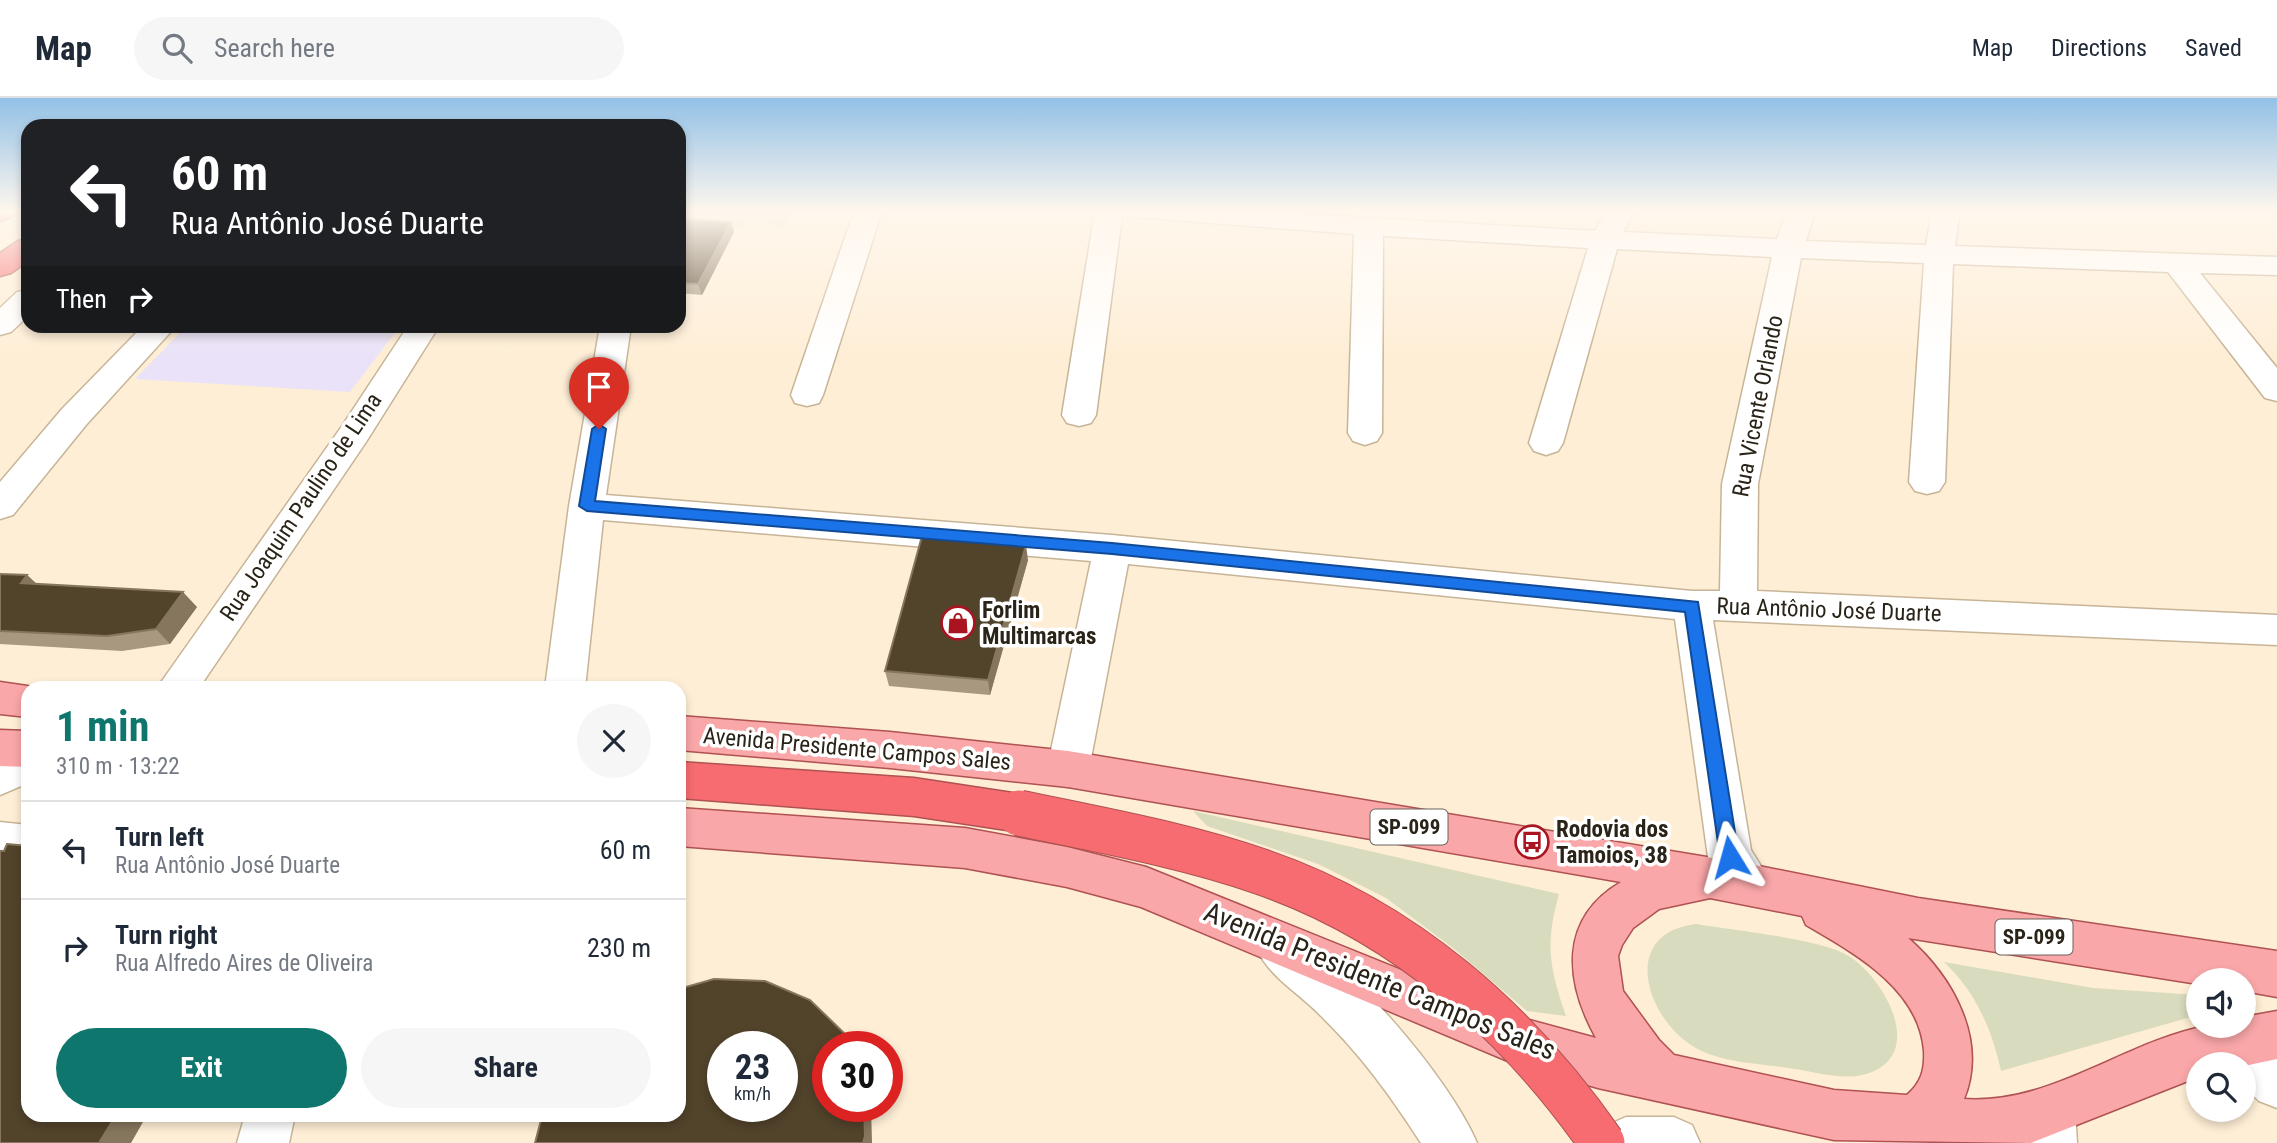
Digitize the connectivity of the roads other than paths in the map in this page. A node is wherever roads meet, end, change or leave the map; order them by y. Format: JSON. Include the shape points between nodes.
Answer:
{"nodes":[{"id":1,"x":852,"y":260,"type":"edge"},
{"id":2,"x":1102,"y":260,"type":"edge"},
{"id":3,"x":1368,"y":260,"type":"edge"},
{"id":4,"x":1599,"y":260,"type":"edge"},
{"id":5,"x":1786,"y":260,"type":"edge"},
{"id":6,"x":1939,"y":260,"type":"edge"},
{"id":7,"x":2091,"y":260,"type":"edge"},
{"id":8,"x":2177,"y":263,"type":"junction"},
{"id":9,"x":2277,"y":265,"type":"edge"},
{"id":10,"x":21,"y":306,"type":"edge"},
{"id":11,"x":0,"y":325,"type":"edge"},
{"id":12,"x":153,"y":333,"type":"edge"},
{"id":13,"x":419,"y":333,"type":"edge"},
{"id":14,"x":614,"y":333,"type":"edge"},
{"id":15,"x":2277,"y":390,"type":"edge"},
{"id":16,"x":807,"y":395,"type":"dead end"},
{"id":17,"x":1079,"y":415,"type":"dead end"},
{"id":18,"x":1364,"y":433,"type":"dead end"},
{"id":19,"x":1546,"y":443,"type":"dead end"},
{"id":20,"x":1927,"y":482,"type":"dead end"},
{"id":21,"x":0,"y":506,"type":"edge"},
{"id":22,"x":587,"y":506,"type":"junction"},
{"id":23,"x":1112,"y":549,"type":"junction"},
{"id":24,"x":1739,"y":605,"type":"junction"},
{"id":25,"x":1692,"y":606,"type":"junction"},
{"id":26,"x":2277,"y":630,"type":"edge"},
{"id":27,"x":182,"y":681,"type":"edge"},
{"id":28,"x":566,"y":681,"type":"edge"},
{"id":29,"x":0,"y":698,"type":"edge"},
{"id":30,"x":21,"y":700,"type":"edge"},
{"id":31,"x":686,"y":734,"type":"edge"},
{"id":32,"x":0,"y":748,"type":"edge"},
{"id":33,"x":21,"y":749,"type":"edge"},
{"id":34,"x":21,"y":766,"type":"edge"},
{"id":35,"x":1069,"y":769,"type":"junction"},
{"id":36,"x":0,"y":777,"type":"edge"},
{"id":37,"x":686,"y":781,"type":"edge"},
{"id":38,"x":686,"y":828,"type":"edge"},
{"id":39,"x":0,"y":842,"type":"edge"},
{"id":40,"x":21,"y":844,"type":"edge"},
{"id":41,"x":1771,"y":889,"type":"junction"},
{"id":42,"x":1270,"y":941,"type":"junction"},
{"id":43,"x":2277,"y":974,"type":"edge"},
{"id":44,"x":2277,"y":1035,"type":"edge"},
{"id":45,"x":2221,"y":1046,"type":"junction"},
{"id":46,"x":1658,"y":1074,"type":"junction"},
{"id":47,"x":2277,"y":1083,"type":"edge"},
{"id":48,"x":268,"y":1122,"type":"edge"},
{"id":49,"x":1993,"y":1130,"type":"edge"},
{"id":50,"x":263,"y":1143,"type":"edge"},
{"id":51,"x":1451,"y":1143,"type":"edge"},
{"id":52,"x":1602,"y":1143,"type":"edge"},
{"id":53,"x":1626,"y":1143,"type":"edge"},
{"id":54,"x":1674,"y":1143,"type":"edge"}],
"edges":[{"from":1,"to":16,"type":"street"},
{"from":2,"to":17,"type":"street"},
{"from":3,"to":18,"type":"street"},
{"from":4,"to":19,"type":"street"},
{"from":5,"to":24,"type":"street","name":"Rua Vicente Orlando","via":[[1740,484]]},
{"from":6,"to":20,"type":"street"},
{"from":7,"to":8,"type":"street"},
{"from":8,"to":9,"type":"street"},
{"from":8,"to":15,"type":"street"},
{"from":10,"to":11,"type":"street"},
{"from":12,"to":21,"type":"street","via":[[74,417]]},
{"from":13,"to":27,"type":"street","name":"Rua Joaquim Paulino de Lima"},
{"from":14,"to":22,"type":"street"},
{"from":22,"to":23,"type":"street","name":"Rua Antônio José Duarte"},
{"from":22,"to":28,"type":"street"},
{"from":23,"to":25,"type":"street","name":"Rua Antônio José Duarte"},
{"from":23,"to":35,"type":"street"},
{"from":24,"to":25,"type":"street","name":"Rua Antônio José Duarte"},
{"from":24,"to":26,"type":"street","name":"Rua Antônio José Duarte"},
{"from":25,"to":41,"type":"street","via":[[1730,857]]},
{"from":29,"to":30,"type":"main road"},
{"from":31,"to":35,"type":"main road","name":"Avenida Presidente Campos Sales","number":"SP-099"},
{"from":32,"to":33,"type":"main road"},
{"from":34,"to":36,"type":"street"},
{"from":35,"to":41,"type":"main road","name":"Avenida Presidente Campos Sales","number":"SP-099"},
{"from":37,"to":52,"type":"highway","bridge":true,"via":[[914,797],[1020,813],[1266,873],[1377,926],[1443,972],[1531,1053],[1581,1110]]},
{"from":38,"to":42,"type":"main road","name":"Avenida Presidente Campos Sales","via":[[965,848],[1067,867],[1146,888]]},
{"from":39,"to":40,"type":"street"},
{"from":41,"to":43,"type":"main road","name":"Avenida Presidente Campos Sales","number":"SP-099","via":[[1918,919]]},
{"from":41,"to":46,"type":"main road","number":"SP-099","via":[[1679,883],[1651,890],[1630,900],[1598,939],[1593,965],[1597,990],[1634,1050]]},
{"from":41,"to":49,"type":"main road","number":"SP-099","via":[[1886,949],[1928,993],[1944,1025],[1948,1056],[1946,1083],[1933,1105]]},
{"from":42,"to":46,"type":"main road","name":"Avenida Presidente Campos Sales","via":[[1515,1041]]},
{"from":42,"to":51,"type":"street","via":[[1337,998],[1397,1061]]},
{"from":44,"to":45,"type":"main road","name":"Avenida Presidente Campos Sales"},
{"from":45,"to":47,"type":"street","via":[[2249,1060]]},
{"from":45,"to":49,"type":"main road","name":"Avenida Presidente Campos Sales"},
{"from":46,"to":49,"type":"main road","name":"Avenida Presidente Campos Sales","via":[[1834,1115]]},
{"from":48,"to":50,"type":"street"},
{"from":53,"to":54,"type":"street"}]}
